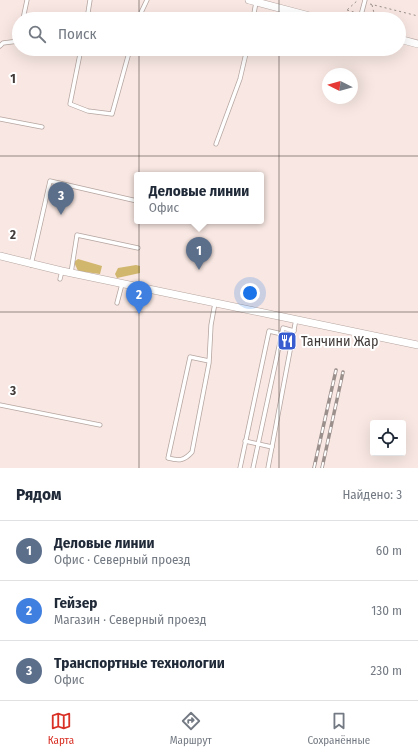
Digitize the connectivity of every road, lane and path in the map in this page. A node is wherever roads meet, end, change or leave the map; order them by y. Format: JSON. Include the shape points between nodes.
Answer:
{"nodes":[{"id":1,"x":27,"y":0,"type":"edge"},
{"id":2,"x":90,"y":0,"type":"edge"},
{"id":3,"x":147,"y":0,"type":"edge"},
{"id":4,"x":356,"y":0,"type":"edge"},
{"id":5,"x":252,"y":1,"type":"edge"},
{"id":6,"x":365,"y":1,"type":"edge"},
{"id":7,"x":372,"y":4,"type":"junction"},
{"id":8,"x":24,"y":12,"type":"edge"},
{"id":9,"x":87,"y":12,"type":"edge"},
{"id":10,"x":141,"y":12,"type":"edge"},
{"id":11,"x":253,"y":12,"type":"edge"},
{"id":12,"x":294,"y":12,"type":"edge"},
{"id":13,"x":346,"y":12,"type":"edge"},
{"id":14,"x":362,"y":12,"type":"edge"},
{"id":15,"x":374,"y":12,"type":"edge"},
{"id":16,"x":403,"y":12,"type":"edge"},
{"id":17,"x":406,"y":13,"type":"edge"},
{"id":18,"x":418,"y":16,"type":"edge"},
{"id":19,"x":12,"y":41,"type":"edge"},
{"id":20,"x":406,"y":41,"type":"edge"},
{"id":21,"x":418,"y":44,"type":"edge"},
{"id":22,"x":0,"y":46,"type":"edge"},
{"id":23,"x":80,"y":56,"type":"edge"},
{"id":24,"x":128,"y":56,"type":"edge"},
{"id":25,"x":245,"y":56,"type":"edge"},
{"id":26,"x":0,"y":119,"type":"edge"},
{"id":27,"x":42,"y":127,"type":"dead end"},
{"id":28,"x":216,"y":144,"type":"dead end"},
{"id":29,"x":134,"y":200,"type":"edge"},
{"id":30,"x":138,"y":248,"type":"dead end"},
{"id":31,"x":0,"y":256,"type":"edge"},
{"id":32,"x":31,"y":264,"type":"junction"},
{"id":33,"x":62,"y":271,"type":"junction"},
{"id":34,"x":71,"y":273,"type":"junction"},
{"id":35,"x":60,"y":279,"type":"dead end"},
{"id":36,"x":122,"y":284,"type":"junction"},
{"id":37,"x":117,"y":303,"type":"dead end"},
{"id":38,"x":215,"y":303,"type":"junction"},
{"id":39,"x":296,"y":319,"type":"junction"},
{"id":40,"x":294,"y":331,"type":"junction"},
{"id":41,"x":282,"y":334,"type":"junction"},
{"id":42,"x":418,"y":345,"type":"edge"},
{"id":43,"x":209,"y":361,"type":"junction"},
{"id":44,"x":0,"y":405,"type":"edge"},
{"id":45,"x":100,"y":424,"type":"dead end"},
{"id":46,"x":246,"y":441,"type":"junction"},
{"id":47,"x":258,"y":444,"type":"junction"},
{"id":48,"x":272,"y":447,"type":"junction"},
{"id":49,"x":240,"y":468,"type":"edge"},
{"id":50,"x":253,"y":468,"type":"edge"},
{"id":51,"x":268,"y":468,"type":"edge"}],
"edges":[{"from":1,"to":8,"type":"lane"},
{"from":2,"to":9,"type":"lane"},
{"from":3,"to":10,"type":"lane"},
{"from":4,"to":13,"type":"path"},
{"from":5,"to":11,"type":"lane"},
{"from":5,"to":12,"type":"street"},
{"from":6,"to":7,"type":"path"},
{"from":6,"to":14,"type":"lane"},
{"from":7,"to":15,"type":"path"},
{"from":7,"to":16,"type":"path"},
{"from":17,"to":18,"type":"path"},
{"from":19,"to":22,"type":"lane"},
{"from":20,"to":21,"type":"street"},
{"from":23,"to":24,"type":"lane","via":[[70,104],[88,111],[112,114]]},
{"from":25,"to":28,"type":"lane","via":[[240,79]]},
{"from":26,"to":27,"type":"lane"},
{"from":29,"to":32,"type":"lane","via":[[50,181]]},
{"from":30,"to":34,"type":"lane","via":[[77,235]]},
{"from":31,"to":32,"type":"street"},
{"from":32,"to":33,"type":"street"},
{"from":33,"to":34,"type":"street"},
{"from":33,"to":35,"type":"lane"},
{"from":34,"to":36,"type":"street"},
{"from":36,"to":37,"type":"lane"},
{"from":36,"to":38,"type":"street"},
{"from":38,"to":39,"type":"street"},
{"from":38,"to":43,"type":"lane"},
{"from":39,"to":40,"type":"lane"},
{"from":39,"to":42,"type":"street"},
{"from":40,"to":41,"type":"lane","via":[[283,328]]},
{"from":40,"to":48,"type":"lane"},
{"from":41,"to":46,"type":"lane","via":[[269,332]]},
{"from":41,"to":47,"type":"lane"},
{"from":43,"to":43,"type":"lane","via":[[192,452],[182,460],[168,458],[190,357]]},
{"from":44,"to":45,"type":"lane"},
{"from":46,"to":47,"type":"lane"},
{"from":46,"to":49,"type":"lane"},
{"from":47,"to":48,"type":"lane"},
{"from":47,"to":50,"type":"lane"},
{"from":48,"to":51,"type":"lane"}]}
